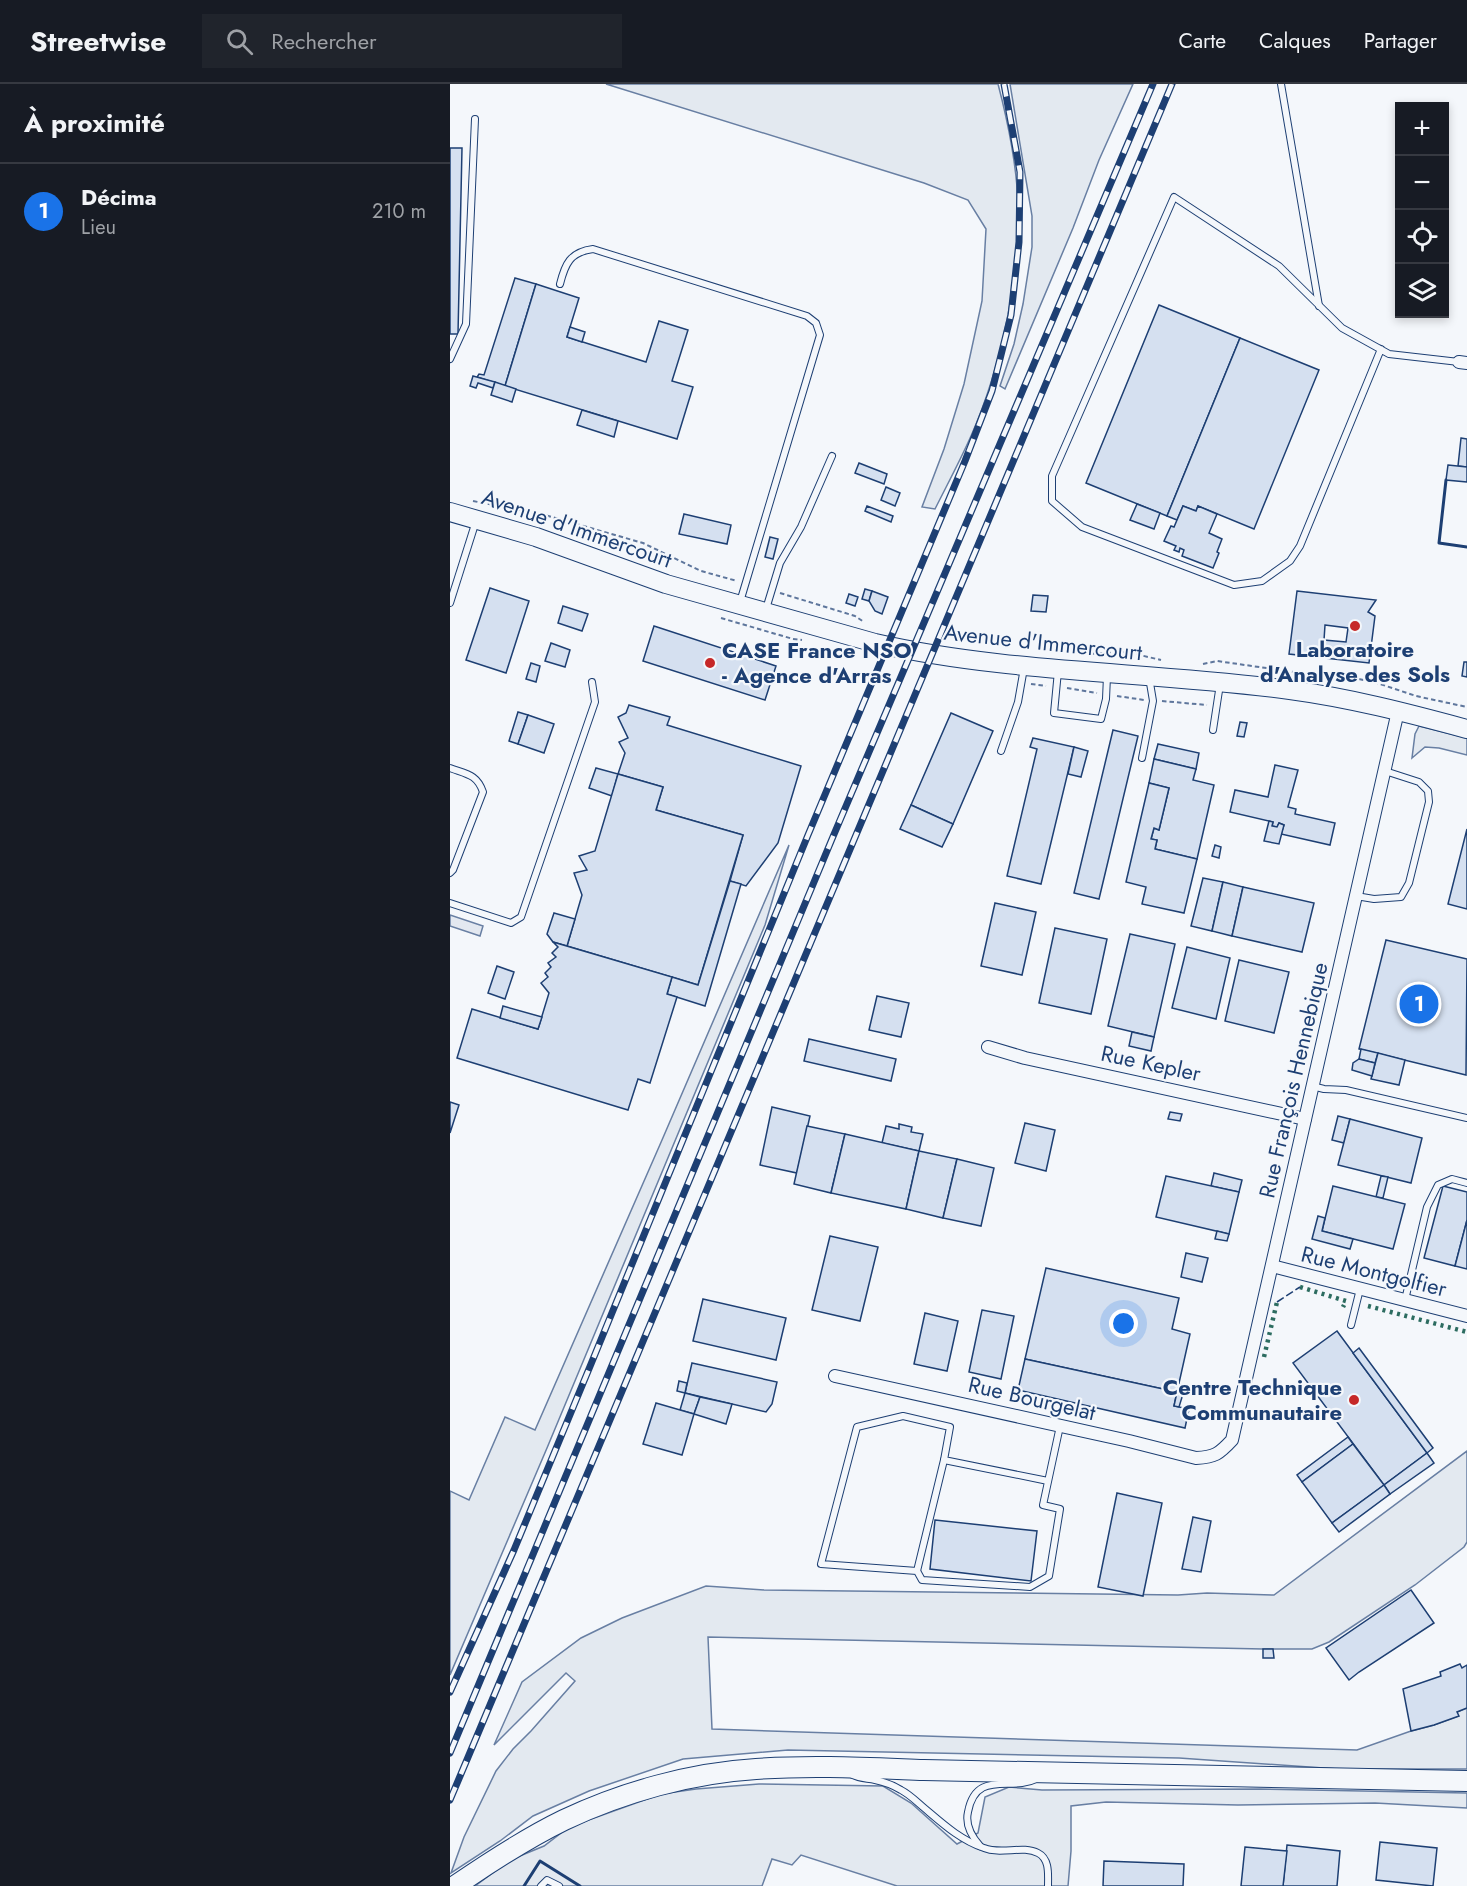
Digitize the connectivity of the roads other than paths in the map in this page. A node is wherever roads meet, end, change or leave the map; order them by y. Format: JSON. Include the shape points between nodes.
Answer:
{"nodes":[{"id":1,"x":1281,"y":84,"type":"edge"},
{"id":2,"x":475,"y":119,"type":"dead end"},
{"id":3,"x":560,"y":284,"type":"dead end"},
{"id":4,"x":1319,"y":306,"type":"junction"},
{"id":5,"x":1381,"y":349,"type":"junction"},
{"id":6,"x":450,"y":359,"type":"edge"},
{"id":7,"x":1463,"y":362,"type":"edge"},
{"id":8,"x":832,"y":456,"type":"dead end"},
{"id":9,"x":450,"y":512,"type":"edge"},
{"id":10,"x":476,"y":519,"type":"junction"},
{"id":11,"x":450,"y":603,"type":"edge"},
{"id":12,"x":739,"y":605,"type":"junction"},
{"id":13,"x":765,"y":612,"type":"junction"},
{"id":14,"x":1025,"y":665,"type":"junction"},
{"id":15,"x":1058,"y":668,"type":"junction"},
{"id":16,"x":1107,"y":672,"type":"junction"},
{"id":17,"x":1149,"y":676,"type":"junction"},
{"id":18,"x":592,"y":682,"type":"dead end"},
{"id":19,"x":1220,"y":682,"type":"junction"},
{"id":20,"x":1398,"y":711,"type":"junction"},
{"id":21,"x":1467,"y":729,"type":"edge"},
{"id":22,"x":1213,"y":730,"type":"dead end"},
{"id":23,"x":1001,"y":751,"type":"dead end"},
{"id":24,"x":1142,"y":758,"type":"dead end"},
{"id":25,"x":450,"y":768,"type":"edge"},
{"id":26,"x":1384,"y":771,"type":"junction"},
{"id":27,"x":450,"y":873,"type":"edge"},
{"id":28,"x":1356,"y":896,"type":"junction"},
{"id":29,"x":450,"y":903,"type":"edge"},
{"id":30,"x":988,"y":1047,"type":"dead end"},
{"id":31,"x":1312,"y":1086,"type":"junction"},
{"id":32,"x":1467,"y":1118,"type":"edge"},
{"id":33,"x":1305,"y":1119,"type":"junction"},
{"id":34,"x":1467,"y":1183,"type":"edge"},
{"id":35,"x":1272,"y":1266,"type":"junction"},
{"id":36,"x":1360,"y":1289,"type":"junction"},
{"id":37,"x":1405,"y":1300,"type":"junction"},
{"id":38,"x":1467,"y":1316,"type":"edge"},
{"id":39,"x":1351,"y":1325,"type":"dead end"},
{"id":40,"x":835,"y":1376,"type":"dead end"},
{"id":41,"x":1060,"y":1425,"type":"junction"},
{"id":42,"x":1219,"y":1454,"type":"joint"},
{"id":43,"x":944,"y":1460,"type":"junction"},
{"id":44,"x":1048,"y":1481,"type":"junction"},
{"id":45,"x":917,"y":1571,"type":"junction"},
{"id":46,"x":838,"y":1766,"type":"junction"},
{"id":47,"x":1047,"y":1772,"type":"junction"},
{"id":48,"x":1467,"y":1781,"type":"edge"},
{"id":49,"x":983,"y":1848,"type":"junction"},
{"id":50,"x":455,"y":1886,"type":"edge"},
{"id":51,"x":541,"y":1886,"type":"edge"},
{"id":52,"x":558,"y":1886,"type":"edge"},
{"id":53,"x":1048,"y":1886,"type":"edge"}],
"edges":[{"from":1,"to":4,"type":"lane"},
{"from":2,"to":6,"type":"lane","via":[[466,324]]},
{"from":3,"to":12,"type":"lane","via":[[570,259],[580,250],[593,249],[807,316],[816,324],[820,336]]},
{"from":4,"to":5,"type":"lane","via":[[1342,328]]},
{"from":4,"to":5,"type":"lane","via":[[1279,266],[1174,197],[1052,476],[1052,501],[1082,527],[1223,581],[1234,585],[1262,581],[1290,561],[1300,546]]},
{"from":5,"to":7,"type":"lane","via":[[1389,354]]},
{"from":8,"to":13,"type":"lane","via":[[801,527],[780,563]]},
{"from":9,"to":10,"type":"main road","name":"Avenue d'Immercourt"},
{"from":10,"to":11,"type":"lane"},
{"from":10,"to":12,"type":"main road","name":"Avenue d'Immercourt"},
{"from":12,"to":13,"type":"main road","name":"Avenue d'Immercourt"},
{"from":13,"to":14,"type":"main road","name":"Avenue d'Immercourt","via":[[904,650]]},
{"from":14,"to":15,"type":"main road","name":"Avenue d'Immercourt"},
{"from":14,"to":23,"type":"lane","via":[[1018,702]]},
{"from":15,"to":16,"type":"main road","name":"Avenue d'Immercourt"},
{"from":15,"to":16,"type":"lane","via":[[1054,713],[1101,719]]},
{"from":16,"to":17,"type":"main road","name":"Avenue d'Immercourt"},
{"from":17,"to":19,"type":"main road","name":"Avenue d'Immercourt"},
{"from":17,"to":24,"type":"lane","via":[[1153,701]]},
{"from":18,"to":29,"type":"lane","via":[[595,702],[521,917],[511,923]]},
{"from":19,"to":20,"type":"main road","name":"Avenue d'Immercourt","via":[[1318,694]]},
{"from":19,"to":22,"type":"lane"},
{"from":20,"to":21,"type":"main road","name":"Avenue d'Immercourt"},
{"from":20,"to":26,"type":"street","name":"Rue François Hennebique"},
{"from":25,"to":27,"type":"lane","via":[[472,776],[480,782],[483,792]]},
{"from":26,"to":28,"type":"street","name":"Rue François Hennebique"},
{"from":26,"to":28,"type":"lane","via":[[1419,782],[1428,791],[1429,802],[1409,883],[1401,897]]},
{"from":28,"to":31,"type":"street","name":"Rue François Hennebique"},
{"from":30,"to":33,"type":"street","name":"Rue Kepler"},
{"from":31,"to":32,"type":"lane"},
{"from":31,"to":33,"type":"street","name":"Rue François Hennebique"},
{"from":33,"to":35,"type":"street","name":"Rue François Hennebique"},
{"from":34,"to":37,"type":"lane","via":[[1452,1179],[1438,1185],[1427,1207]]},
{"from":35,"to":36,"type":"street","name":"Rue Montgolfier"},
{"from":35,"to":42,"type":"street","name":"Rue François Hennebique","via":[[1232,1440]]},
{"from":36,"to":37,"type":"street","name":"Rue Montgolfier"},
{"from":36,"to":39,"type":"lane"},
{"from":37,"to":38,"type":"street","name":"Rue Montgolfier"},
{"from":40,"to":41,"type":"street","name":"Rue Bourgelat"},
{"from":41,"to":42,"type":"street","name":"Rue Bourgelat","via":[[1196,1458]]},
{"from":41,"to":44,"type":"lane"},
{"from":43,"to":44,"type":"lane"},
{"from":43,"to":45,"type":"lane"},
{"from":43,"to":45,"type":"lane","via":[[950,1427],[903,1416],[856,1427],[822,1564]]},
{"from":44,"to":45,"type":"lane","via":[[1043,1505],[1060,1509],[1049,1576],[1030,1587],[922,1580]]},
{"from":46,"to":47,"type":"main road"},
{"from":46,"to":49,"type":"lane","via":[[856,1778],[888,1783],[904,1791],[955,1833]]},
{"from":46,"to":50,"type":"main road","via":[[755,1769],[675,1781],[564,1820]]},
{"from":47,"to":48,"type":"main road"},
{"from":47,"to":49,"type":"lane","via":[[1029,1783],[1002,1783],[977,1792],[966,1820],[973,1838]]},
{"from":49,"to":53,"type":"lane","via":[[993,1852],[1037,1852],[1047,1863]]},
{"from":51,"to":52,"type":"lane","via":[[547,1880]]}]}
